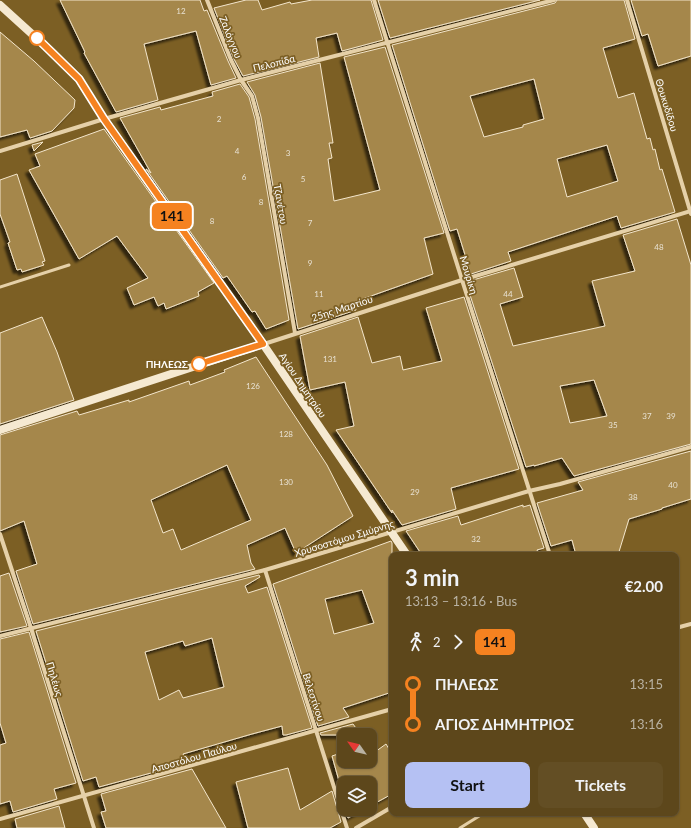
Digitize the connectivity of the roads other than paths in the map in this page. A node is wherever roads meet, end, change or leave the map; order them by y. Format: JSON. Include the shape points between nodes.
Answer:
{"nodes":[{"id":1,"x":207,"y":0,"type":"edge"},
{"id":2,"x":374,"y":0,"type":"edge"},
{"id":3,"x":554,"y":0,"type":"edge"},
{"id":4,"x":627,"y":0,"type":"edge"},
{"id":5,"x":0,"y":5,"type":"edge"},
{"id":6,"x":388,"y":43,"type":"junction"},
{"id":7,"x":241,"y":80,"type":"junction"},
{"id":8,"x":104,"y":119,"type":"junction"},
{"id":9,"x":0,"y":151,"type":"edge"},
{"id":10,"x":691,"y":212,"type":"edge"},
{"id":11,"x":69,"y":265,"type":"dead end"},
{"id":12,"x":462,"y":280,"type":"junction"},
{"id":13,"x":0,"y":286,"type":"edge"},
{"id":14,"x":295,"y":333,"type":"junction"},
{"id":15,"x":263,"y":344,"type":"junction"},
{"id":16,"x":0,"y":430,"type":"edge"},
{"id":17,"x":691,"y":447,"type":"edge"},
{"id":18,"x":529,"y":491,"type":"junction"},
{"id":19,"x":391,"y":533,"type":"junction"},
{"id":20,"x":0,"y":534,"type":"edge"},
{"id":21,"x":404,"y":552,"type":"edge"},
{"id":22,"x":549,"y":552,"type":"edge"},
{"id":23,"x":265,"y":570,"type":"junction"},
{"id":24,"x":691,"y":624,"type":"edge"},
{"id":25,"x":679,"y":627,"type":"edge"},
{"id":26,"x":31,"y":628,"type":"junction"},
{"id":27,"x":0,"y":636,"type":"edge"},
{"id":28,"x":389,"y":710,"type":"edge"},
{"id":29,"x":316,"y":730,"type":"junction"},
{"id":30,"x":83,"y":796,"type":"junction"},
{"id":31,"x":389,"y":809,"type":"edge"},
{"id":32,"x":479,"y":816,"type":"edge"},
{"id":33,"x":586,"y":816,"type":"edge"},
{"id":34,"x":0,"y":819,"type":"edge"},
{"id":35,"x":94,"y":828,"type":"edge"},
{"id":36,"x":347,"y":828,"type":"edge"},
{"id":37,"x":356,"y":828,"type":"edge"},
{"id":38,"x":460,"y":828,"type":"edge"},
{"id":39,"x":594,"y":828,"type":"edge"}],
"edges":[{"from":1,"to":7,"type":"street","name":"Ζαλόγγου","via":[[230,60]]},
{"from":2,"to":6,"type":"street","name":"Μουρίκη"},
{"from":3,"to":6,"type":"street","name":"Πελοπίδα"},
{"from":4,"to":10,"type":"street","name":"Θουκυδίδου"},
{"from":5,"to":8,"type":"main road","name":"Αγίου Δημητρίου","via":[[79,79]]},
{"from":6,"to":7,"type":"street","name":"Πελοπίδα"},
{"from":6,"to":12,"type":"street","name":"Μουρίκη"},
{"from":7,"to":8,"type":"street","name":"Πελοπίδα"},
{"from":7,"to":14,"type":"street","name":"Τζανέτου","via":[[252,96],[258,118]]},
{"from":8,"to":9,"type":"street","name":"Πελοπίδα"},
{"from":8,"to":15,"type":"main road","name":"Αγίου Δημητρίου"},
{"from":10,"to":12,"type":"street","name":"25ης Μαρτίου"},
{"from":11,"to":13,"type":"lane"},
{"from":12,"to":14,"type":"street","name":"25ης Μαρτίου"},
{"from":12,"to":18,"type":"street","name":"Μουρίκη"},
{"from":14,"to":15,"type":"street","name":"25ης Μαρτίου"},
{"from":15,"to":16,"type":"main road","name":"25ης Μαρτίου"},
{"from":15,"to":19,"type":"main road","name":"Αγίου Δημητρίου"},
{"from":17,"to":18,"type":"street","name":"Χρυσοστόμου Σμύρνης"},
{"from":18,"to":19,"type":"street","name":"Χρυσοστόμου Σμύρνης"},
{"from":18,"to":22,"type":"street","name":"Μουρίκη"},
{"from":19,"to":21,"type":"main road","name":"Αγίου Δημητρίου"},
{"from":19,"to":23,"type":"street","name":"Χρυσοστόμου Σμύρνης"},
{"from":20,"to":26,"type":"street","name":"Πηλέως"},
{"from":23,"to":26,"type":"street","name":"Χρυσοστόμου Σμύρνης"},
{"from":23,"to":29,"type":"street","name":"Βελεστίνου"},
{"from":24,"to":25,"type":"street"},
{"from":26,"to":27,"type":"street","name":"Χρυσοστόμου Σμύρνης"},
{"from":26,"to":30,"type":"street","name":"Πηλέως"},
{"from":28,"to":29,"type":"street","name":"Αποστόλου Παύλου"},
{"from":29,"to":30,"type":"street","name":"Αποστόλου Παύλου"},
{"from":29,"to":36,"type":"street","name":"Βελεστίνου"},
{"from":30,"to":34,"type":"street","name":"Αποστόλου Παύλου"},
{"from":30,"to":35,"type":"street","name":"Πηλέως"},
{"from":31,"to":37,"type":"street"},
{"from":32,"to":38,"type":"lane"},
{"from":33,"to":39,"type":"main road"}]}
